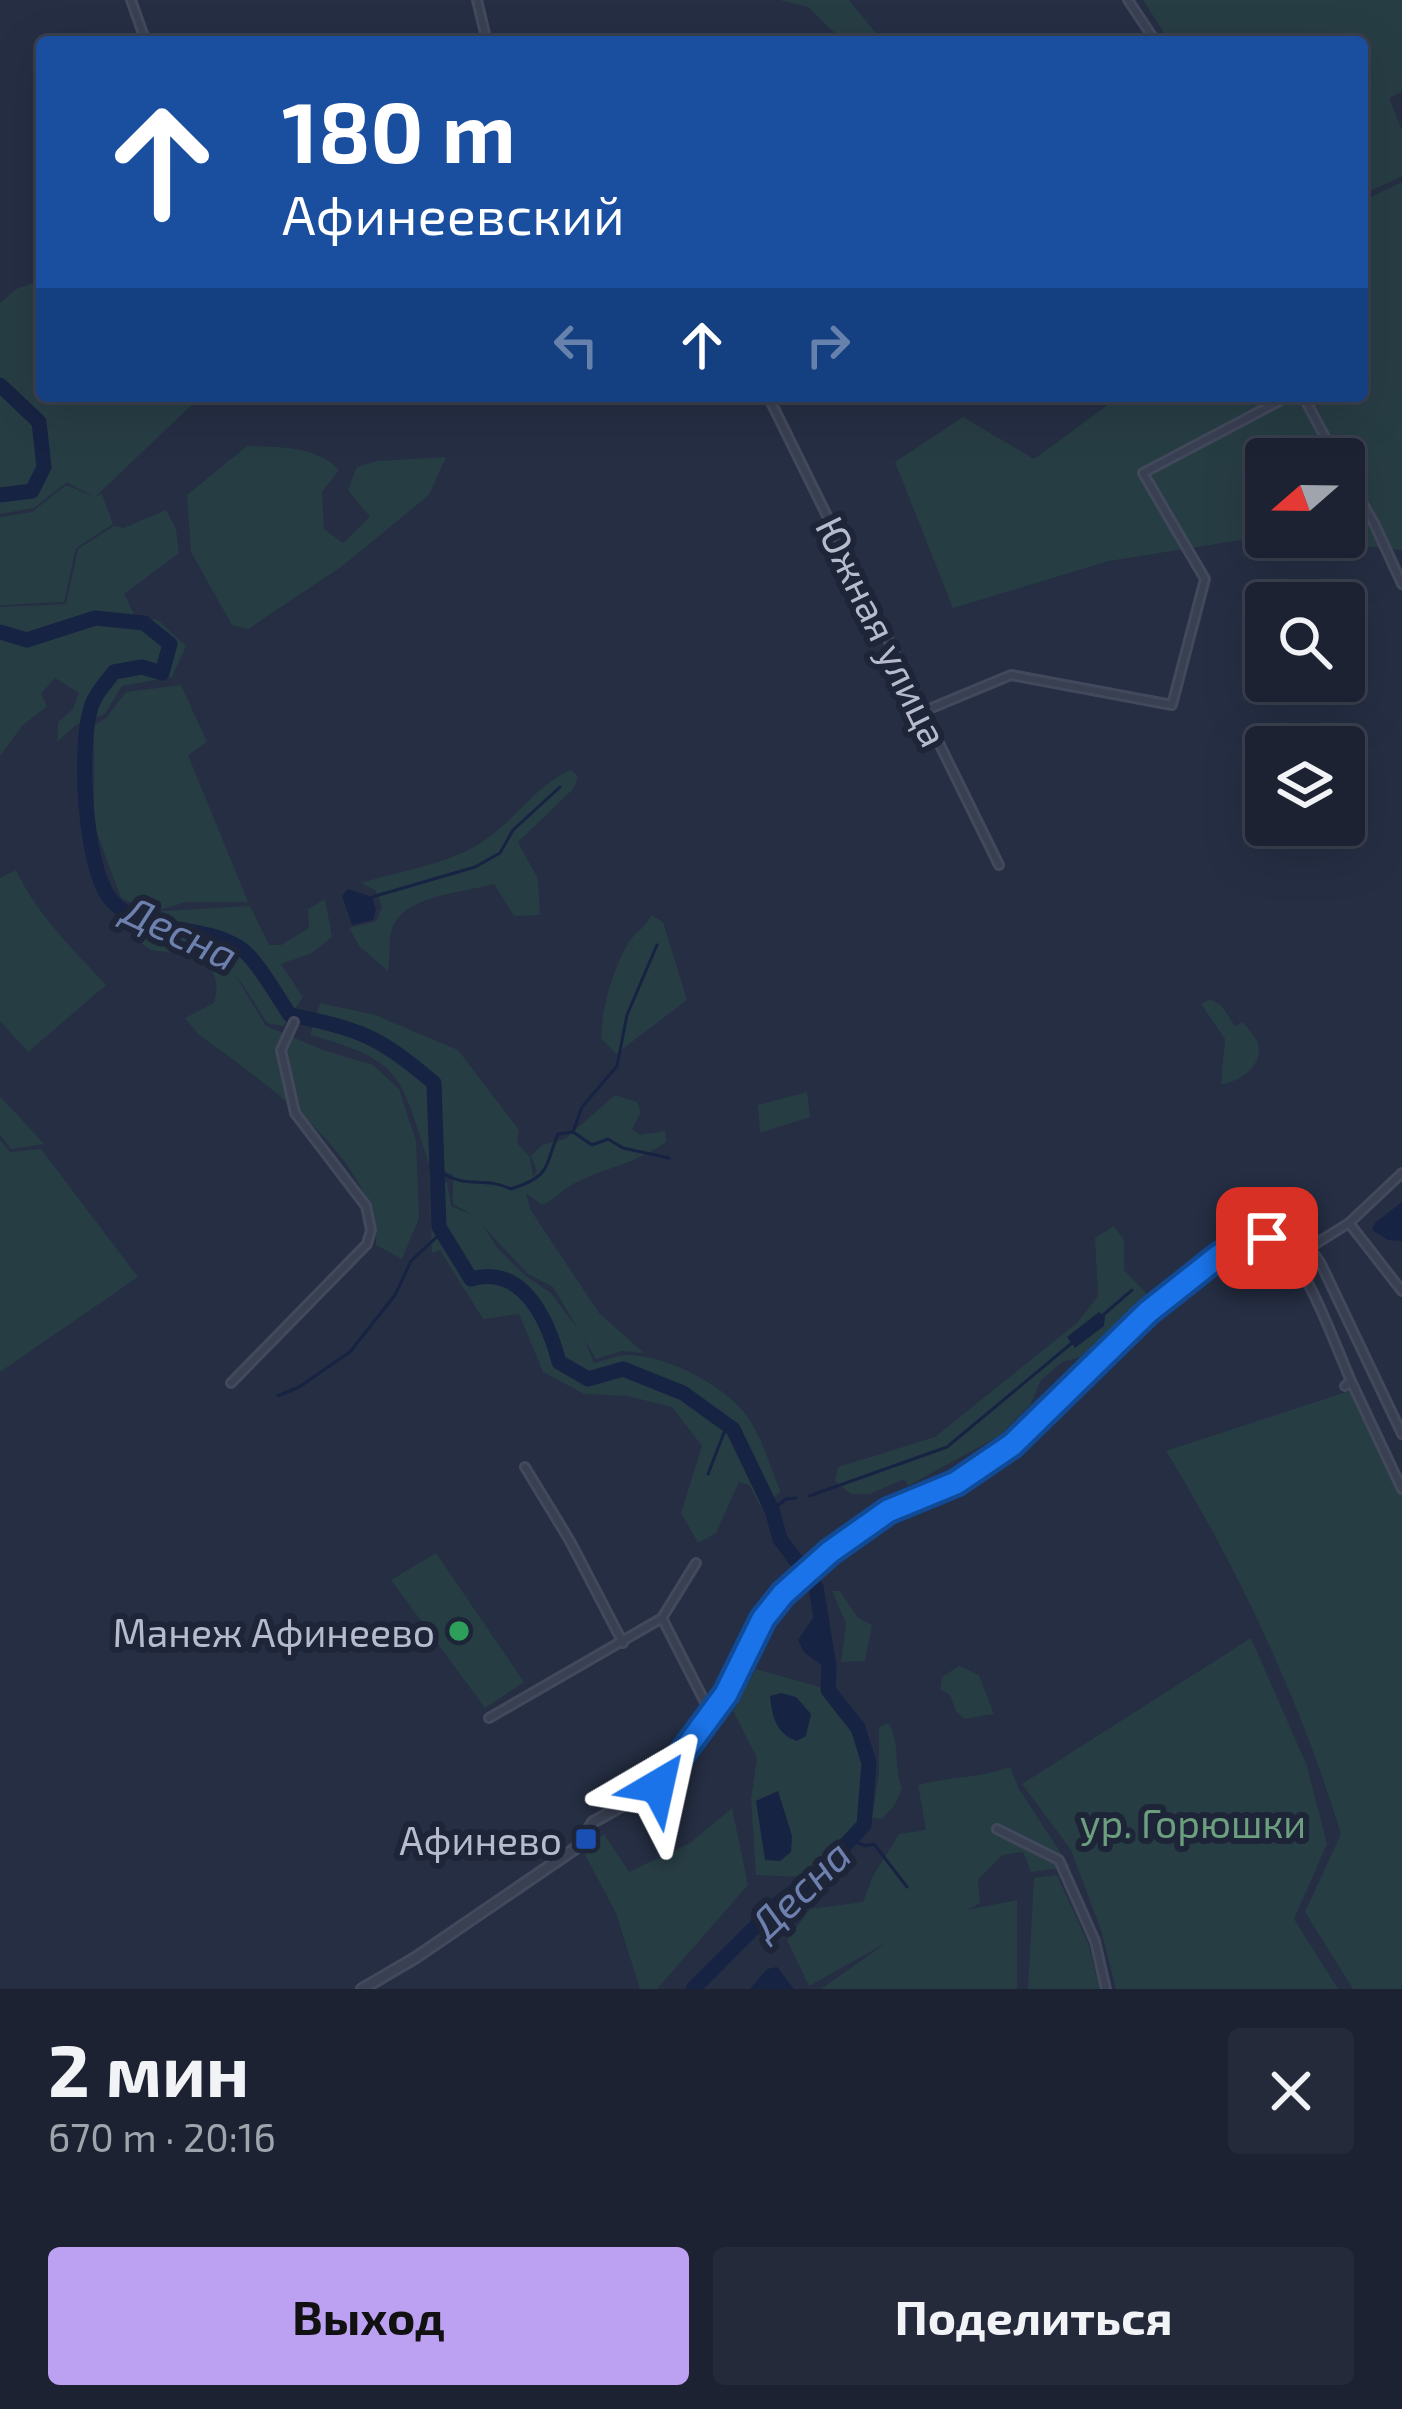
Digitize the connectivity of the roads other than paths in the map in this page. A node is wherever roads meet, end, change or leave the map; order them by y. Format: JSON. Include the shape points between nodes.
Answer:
{"nodes":[{"id":1,"x":131,"y":0,"type":"edge"},
{"id":2,"x":477,"y":0,"type":"edge"},
{"id":3,"x":1128,"y":0,"type":"edge"},
{"id":4,"x":144,"y":36,"type":"edge"},
{"id":5,"x":486,"y":36,"type":"edge"},
{"id":6,"x":1152,"y":36,"type":"edge"},
{"id":7,"x":771,"y":402,"type":"edge"},
{"id":8,"x":1278,"y":402,"type":"edge"},
{"id":9,"x":1306,"y":402,"type":"edge"},
{"id":10,"x":1326,"y":438,"type":"edge"},
{"id":11,"x":1365,"y":508,"type":"edge"},
{"id":12,"x":1402,"y":584,"type":"edge"},
{"id":13,"x":922,"y":712,"type":"junction"},
{"id":14,"x":999,"y":865,"type":"dead end"},
{"id":15,"x":294,"y":1022,"type":"dead end"},
{"id":16,"x":1402,"y":1173,"type":"edge"},
{"id":17,"x":1349,"y":1223,"type":"junction"},
{"id":18,"x":1278,"y":1239,"type":"junction"},
{"id":19,"x":1309,"y":1249,"type":"junction"},
{"id":20,"x":1402,"y":1291,"type":"edge"},
{"id":21,"x":231,"y":1382,"type":"dead end"},
{"id":22,"x":1402,"y":1435,"type":"edge"},
{"id":23,"x":525,"y":1468,"type":"dead end"},
{"id":24,"x":1402,"y":1489,"type":"edge"},
{"id":25,"x":696,"y":1564,"type":"dead end"},
{"id":26,"x":662,"y":1618,"type":"junction"},
{"id":27,"x":623,"y":1643,"type":"junction"},
{"id":28,"x":711,"y":1714,"type":"junction"},
{"id":29,"x":489,"y":1718,"type":"dead end"},
{"id":30,"x":997,"y":1829,"type":"dead end"},
{"id":31,"x":362,"y":1989,"type":"edge"},
{"id":32,"x":1106,"y":1989,"type":"edge"}],
"edges":[{"from":1,"to":4,"type":"street"},
{"from":2,"to":5,"type":"street"},
{"from":3,"to":6,"type":"street"},
{"from":7,"to":13,"type":"street","name":"Южная улица"},
{"from":8,"to":13,"type":"street","via":[[1143,473],[1205,579],[1172,705],[1011,675]]},
{"from":9,"to":10,"type":"street"},
{"from":11,"to":12,"type":"street"},
{"from":13,"to":14,"type":"street","name":"Южная улица"},
{"from":15,"to":21,"type":"street","via":[[281,1050],[295,1113],[366,1206],[371,1230],[368,1244]]},
{"from":16,"to":17,"type":"street"},
{"from":17,"to":19,"type":"street"},
{"from":17,"to":20,"type":"street"},
{"from":18,"to":19,"type":"street"},
{"from":18,"to":24,"type":"street","via":[[1297,1261]]},
{"from":18,"to":28,"type":"street","via":[[1220,1255],[1135,1324],[1012,1445],[830,1552],[763,1619]]},
{"from":19,"to":22,"type":"street"},
{"from":23,"to":27,"type":"street"},
{"from":25,"to":26,"type":"street"},
{"from":26,"to":27,"type":"street"},
{"from":26,"to":28,"type":"street"},
{"from":27,"to":29,"type":"street"},
{"from":28,"to":31,"type":"street","via":[[658,1786],[593,1822],[578,1846]]},
{"from":30,"to":32,"type":"street","via":[[1059,1860],[1095,1941]]}]}
